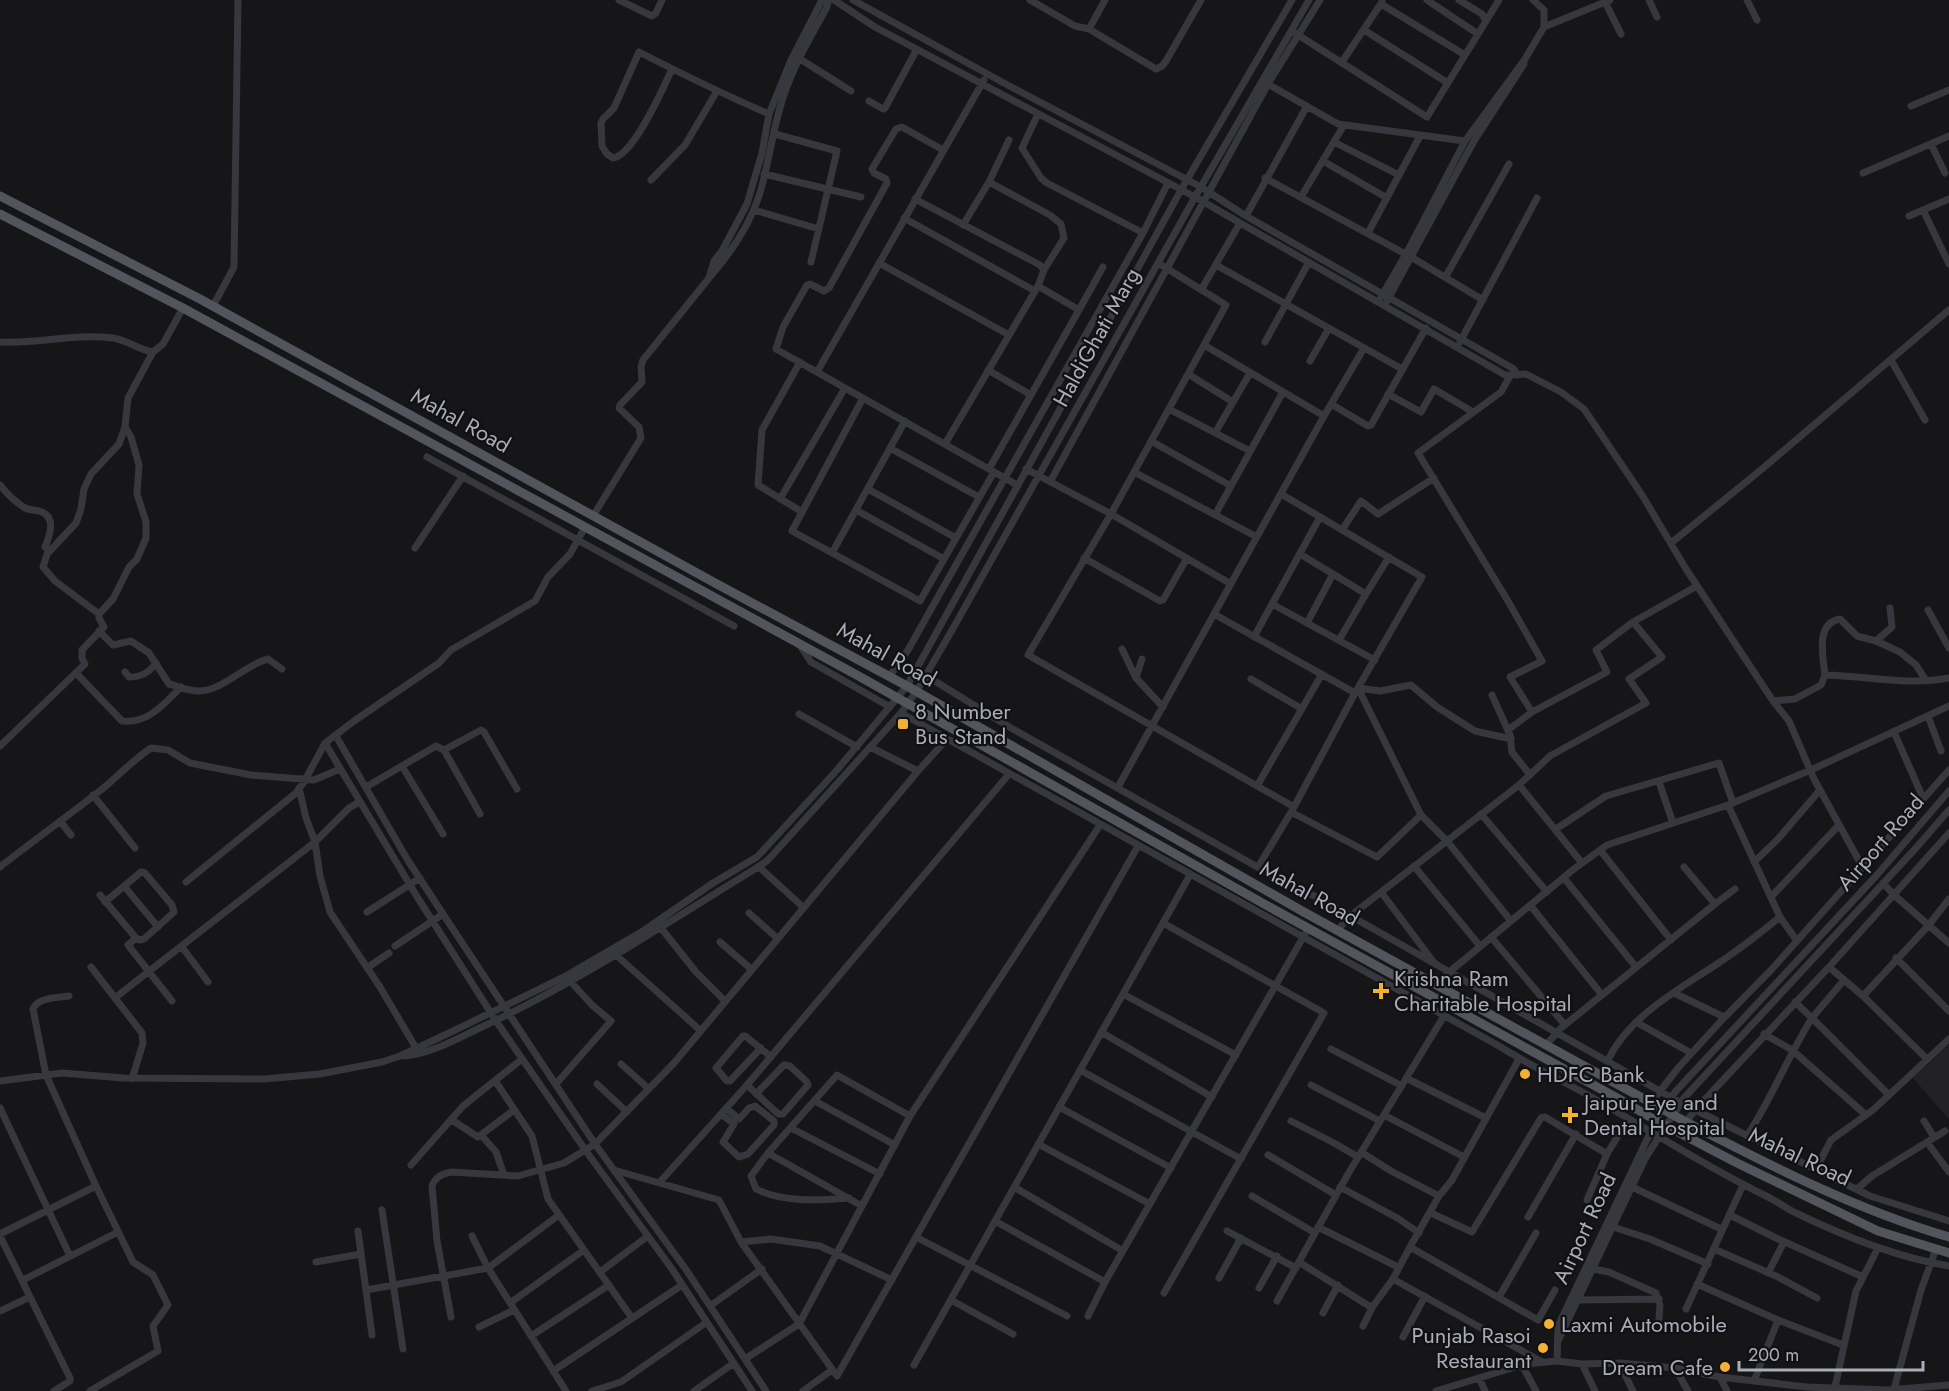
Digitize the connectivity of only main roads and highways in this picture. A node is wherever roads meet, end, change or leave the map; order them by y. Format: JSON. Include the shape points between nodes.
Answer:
{"nodes":[{"id":1,"x":0,"y":196,"type":"edge"},
{"id":2,"x":0,"y":214,"type":"edge"},
{"id":3,"x":1949,"y":1237,"type":"edge"},
{"id":4,"x":1949,"y":1253,"type":"edge"}],
"edges":[{"from":1,"to":3,"type":"main road","name":"Mahal Road","via":[[213,306],[907,686],[1337,931],[1686,1122],[1831,1193],[1905,1224]]},
{"from":2,"to":4,"type":"main road","name":"Mahal Road","via":[[183,308],[798,643],[1306,933],[1655,1120],[1878,1231]]}]}
